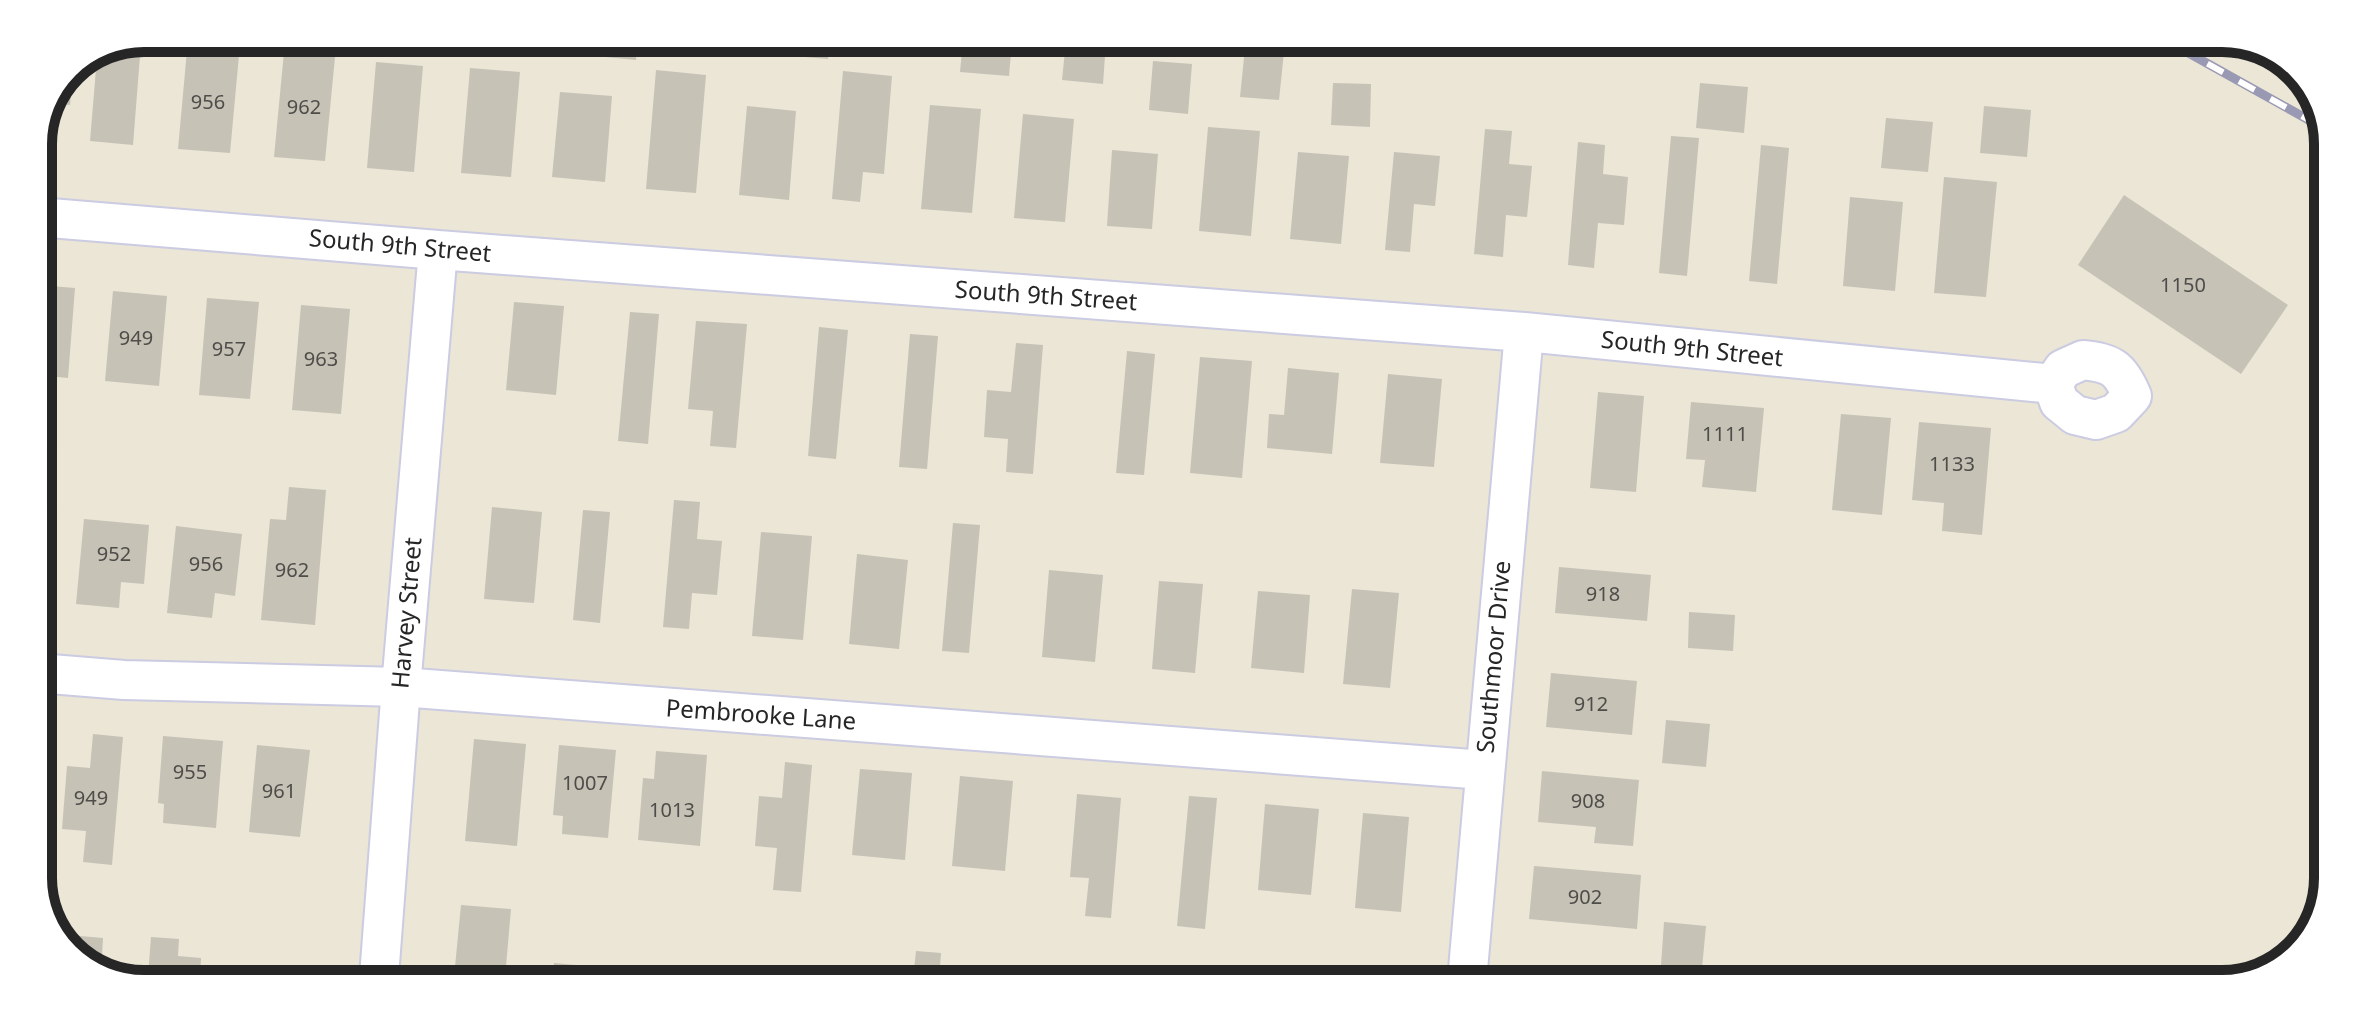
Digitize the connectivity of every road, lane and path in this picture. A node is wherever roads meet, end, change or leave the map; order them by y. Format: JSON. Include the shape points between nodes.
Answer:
{"nodes":[{"id":1,"x":52,"y":218,"type":"edge"},
{"id":2,"x":438,"y":250,"type":"junction"},
{"id":3,"x":1524,"y":332,"type":"junction"},
{"id":4,"x":2053,"y":384,"type":"dead end"},
{"id":5,"x":52,"y":674,"type":"edge"},
{"id":6,"x":401,"y":687,"type":"junction"},
{"id":7,"x":1484,"y":770,"type":"junction"},
{"id":8,"x":380,"y":970,"type":"edge"},
{"id":9,"x":1468,"y":970,"type":"edge"}],
"edges":[{"from":1,"to":2,"type":"street","name":"South 9th Street"},
{"from":2,"to":3,"type":"street","name":"South 9th Street"},
{"from":2,"to":6,"type":"street","name":"Harvey Street"},
{"from":3,"to":4,"type":"street","name":"South 9th Street"},
{"from":3,"to":7,"type":"street","name":"Southmoor Drive"},
{"from":5,"to":6,"type":"street","name":"Pembrooke Lane"},
{"from":6,"to":7,"type":"street","name":"Pembrooke Lane"},
{"from":6,"to":8,"type":"street","name":"Harvey Street"},
{"from":7,"to":9,"type":"street","name":"Southmoor Drive"}]}
